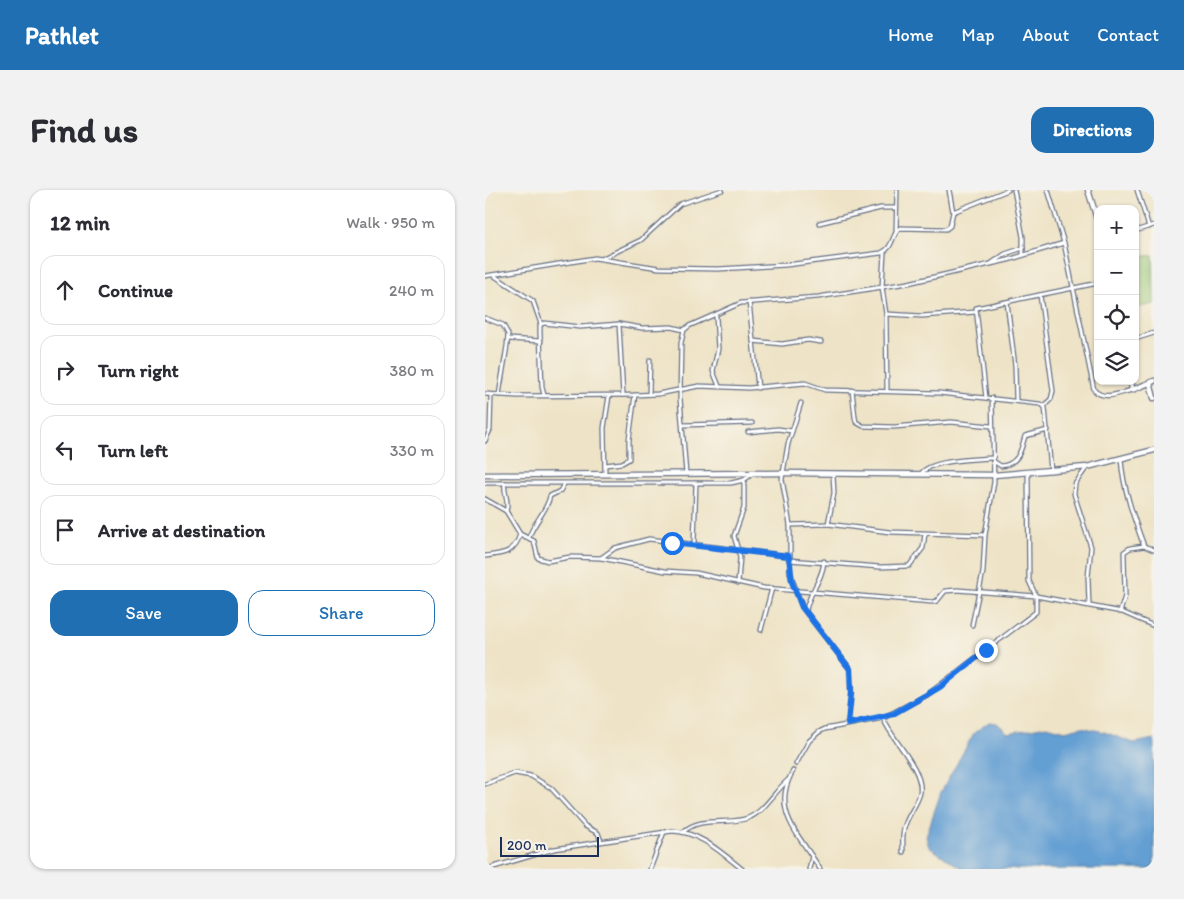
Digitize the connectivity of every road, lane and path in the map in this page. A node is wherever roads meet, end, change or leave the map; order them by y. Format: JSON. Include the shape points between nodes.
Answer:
{"nodes":[{"id":1,"x":722,"y":190,"type":"edge"},
{"id":2,"x":897,"y":190,"type":"edge"},
{"id":3,"x":949,"y":190,"type":"edge"},
{"id":4,"x":1008,"y":190,"type":"edge"},
{"id":5,"x":1014,"y":190,"type":"edge"},
{"id":6,"x":1048,"y":190,"type":"edge"},
{"id":7,"x":1088,"y":190,"type":"edge"},
{"id":8,"x":1137,"y":190,"type":"edge"},
{"id":9,"x":895,"y":208,"type":"junction"},
{"id":10,"x":1094,"y":209,"type":"edge"},
{"id":11,"x":953,"y":212,"type":"junction"},
{"id":12,"x":819,"y":223,"type":"dead end"},
{"id":13,"x":1154,"y":226,"type":"edge"},
{"id":14,"x":1149,"y":227,"type":"junction"},
{"id":15,"x":1139,"y":230,"type":"edge"},
{"id":16,"x":896,"y":232,"type":"junction"},
{"id":17,"x":1064,"y":243,"type":"junction"},
{"id":18,"x":1023,"y":248,"type":"junction"},
{"id":19,"x":885,"y":252,"type":"junction"},
{"id":20,"x":1023,"y":255,"type":"junction"},
{"id":21,"x":602,"y":258,"type":"junction"},
{"id":22,"x":991,"y":263,"type":"junction"},
{"id":23,"x":493,"y":275,"type":"junction"},
{"id":24,"x":485,"y":276,"type":"edge"},
{"id":25,"x":1094,"y":284,"type":"edge"},
{"id":26,"x":882,"y":287,"type":"junction"},
{"id":27,"x":1074,"y":287,"type":"junction"},
{"id":28,"x":1040,"y":295,"type":"junction"},
{"id":29,"x":749,"y":302,"type":"junction"},
{"id":30,"x":1007,"y":302,"type":"junction"},
{"id":31,"x":976,"y":312,"type":"junction"},
{"id":32,"x":885,"y":314,"type":"junction"},
{"id":33,"x":716,"y":316,"type":"junction"},
{"id":34,"x":485,"y":318,"type":"edge"},
{"id":35,"x":541,"y":324,"type":"junction"},
{"id":36,"x":619,"y":324,"type":"junction"},
{"id":37,"x":684,"y":330,"type":"junction"},
{"id":38,"x":1154,"y":333,"type":"edge"},
{"id":39,"x":508,"y":339,"type":"junction"},
{"id":40,"x":1139,"y":339,"type":"edge"},
{"id":41,"x":753,"y":341,"type":"junction"},
{"id":42,"x":541,"y":342,"type":"junction"},
{"id":43,"x":821,"y":342,"type":"dead end"},
{"id":44,"x":650,"y":360,"type":"dead end"},
{"id":45,"x":1152,"y":382,"type":"edge"},
{"id":46,"x":1131,"y":385,"type":"edge"},
{"id":47,"x":719,"y":386,"type":"junction"},
{"id":48,"x":680,"y":388,"type":"junction"},
{"id":49,"x":758,"y":388,"type":"junction"},
{"id":50,"x":852,"y":390,"type":"junction"},
{"id":51,"x":1132,"y":390,"type":"junction"},
{"id":52,"x":887,"y":391,"type":"junction"},
{"id":53,"x":485,"y":394,"type":"edge"},
{"id":54,"x":649,"y":394,"type":"junction"},
{"id":55,"x":491,"y":395,"type":"junction"},
{"id":56,"x":499,"y":395,"type":"junction"},
{"id":57,"x":544,"y":395,"type":"junction"},
{"id":58,"x":623,"y":395,"type":"junction"},
{"id":59,"x":635,"y":395,"type":"junction"},
{"id":60,"x":609,"y":396,"type":"junction"},
{"id":61,"x":986,"y":398,"type":"junction"},
{"id":62,"x":992,"y":398,"type":"junction"},
{"id":63,"x":1154,"y":398,"type":"edge"},
{"id":64,"x":1016,"y":401,"type":"junction"},
{"id":65,"x":801,"y":403,"type":"dead end"},
{"id":66,"x":1045,"y":405,"type":"junction"},
{"id":67,"x":752,"y":423,"type":"dead end"},
{"id":68,"x":683,"y":425,"type":"junction"},
{"id":69,"x":991,"y":426,"type":"junction"},
{"id":70,"x":1047,"y":430,"type":"junction"},
{"id":71,"x":748,"y":432,"type":"dead end"},
{"id":72,"x":792,"y":432,"type":"junction"},
{"id":73,"x":485,"y":441,"type":"edge"},
{"id":74,"x":1154,"y":450,"type":"edge"},
{"id":75,"x":993,"y":459,"type":"junction"},
{"id":76,"x":1121,"y":459,"type":"junction"},
{"id":77,"x":605,"y":465,"type":"junction"},
{"id":78,"x":1087,"y":467,"type":"junction"},
{"id":79,"x":1051,"y":472,"type":"junction"},
{"id":80,"x":782,"y":473,"type":"junction"},
{"id":81,"x":605,"y":474,"type":"junction"},
{"id":82,"x":686,"y":474,"type":"junction"},
{"id":83,"x":753,"y":474,"type":"junction"},
{"id":84,"x":833,"y":474,"type":"junction"},
{"id":85,"x":921,"y":474,"type":"junction"},
{"id":86,"x":1029,"y":474,"type":"junction"},
{"id":87,"x":485,"y":475,"type":"edge"},
{"id":88,"x":994,"y":475,"type":"junction"},
{"id":89,"x":745,"y":480,"type":"junction"},
{"id":90,"x":696,"y":482,"type":"junction"},
{"id":91,"x":485,"y":483,"type":"edge"},
{"id":92,"x":505,"y":483,"type":"junction"},
{"id":93,"x":565,"y":483,"type":"junction"},
{"id":94,"x":485,"y":499,"type":"edge"},
{"id":95,"x":506,"y":511,"type":"junction"},
{"id":96,"x":828,"y":524,"type":"junction"},
{"id":97,"x":790,"y":525,"type":"junction"},
{"id":98,"x":520,"y":534,"type":"junction"},
{"id":99,"x":925,"y":534,"type":"junction"},
{"id":100,"x":985,"y":535,"type":"junction"},
{"id":101,"x":529,"y":537,"type":"junction"},
{"id":102,"x":694,"y":544,"type":"junction"},
{"id":103,"x":1144,"y":546,"type":"junction"},
{"id":104,"x":737,"y":550,"type":"junction"},
{"id":105,"x":1154,"y":550,"type":"edge"},
{"id":106,"x":485,"y":556,"type":"edge"},
{"id":107,"x":601,"y":558,"type":"junction"},
{"id":108,"x":789,"y":558,"type":"junction"},
{"id":109,"x":825,"y":561,"type":"junction"},
{"id":110,"x":738,"y":583,"type":"junction"},
{"id":111,"x":772,"y":588,"type":"junction"},
{"id":112,"x":795,"y":590,"type":"junction"},
{"id":113,"x":980,"y":590,"type":"junction"},
{"id":114,"x":813,"y":591,"type":"junction"},
{"id":115,"x":1036,"y":596,"type":"junction"},
{"id":116,"x":1089,"y":605,"type":"junction"},
{"id":117,"x":805,"y":612,"type":"junction"},
{"id":118,"x":1120,"y":612,"type":"junction"},
{"id":119,"x":972,"y":625,"type":"dead end"},
{"id":120,"x":1154,"y":626,"type":"edge"},
{"id":121,"x":761,"y":630,"type":"dead end"},
{"id":122,"x":883,"y":718,"type":"junction"},
{"id":123,"x":848,"y":724,"type":"junction"},
{"id":124,"x":796,"y":764,"type":"dead end"},
{"id":125,"x":793,"y":771,"type":"dead end"},
{"id":126,"x":788,"y":780,"type":"junction"},
{"id":127,"x":485,"y":784,"type":"edge"},
{"id":128,"x":664,"y":831,"type":"junction"},
{"id":129,"x":683,"y":832,"type":"junction"},
{"id":130,"x":601,"y":842,"type":"junction"},
{"id":131,"x":903,"y":852,"type":"dead end"},
{"id":132,"x":812,"y":856,"type":"junction"},
{"id":133,"x":487,"y":869,"type":"edge"},
{"id":134,"x":650,"y":869,"type":"edge"},
{"id":135,"x":742,"y":869,"type":"edge"},
{"id":136,"x":809,"y":869,"type":"edge"},
{"id":137,"x":820,"y":869,"type":"edge"}],
"edges":[{"from":1,"to":21,"type":"street","via":[[680,204],[641,240]]},
{"from":2,"to":9,"type":"street"},
{"from":3,"to":11,"type":"street"},
{"from":4,"to":11,"type":"street"},
{"from":5,"to":18,"type":"street"},
{"from":6,"to":17,"type":"street"},
{"from":7,"to":10,"type":"street"},
{"from":8,"to":14,"type":"street"},
{"from":9,"to":12,"type":"street","via":[[881,208]]},
{"from":9,"to":16,"type":"street"},
{"from":11,"to":16,"type":"street","via":[[950,226],[946,229],[905,228]]},
{"from":13,"to":14,"type":"street"},
{"from":14,"to":15,"type":"street"},
{"from":16,"to":19,"type":"street"},
{"from":17,"to":20,"type":"street"},
{"from":17,"to":27,"type":"street"},
{"from":18,"to":20,"type":"street"},
{"from":18,"to":22,"type":"street"},
{"from":19,"to":21,"type":"street","via":[[786,265],[718,269],[659,268]]},
{"from":19,"to":26,"type":"street"},
{"from":20,"to":22,"type":"street"},
{"from":21,"to":23,"type":"street"},
{"from":22,"to":26,"type":"street","via":[[955,274]]},
{"from":23,"to":24,"type":"street"},
{"from":23,"to":35,"type":"street","via":[[533,301]]},
{"from":25,"to":27,"type":"street"},
{"from":26,"to":29,"type":"street","via":[[818,297]]},
{"from":26,"to":32,"type":"street"},
{"from":27,"to":28,"type":"street"},
{"from":27,"to":51,"type":"street","via":[[1094,390],[1106,396]]},
{"from":28,"to":30,"type":"street"},
{"from":28,"to":66,"type":"street","via":[[1053,390]]},
{"from":29,"to":33,"type":"street","via":[[733,306]]},
{"from":29,"to":41,"type":"street"},
{"from":30,"to":31,"type":"street","via":[[980,306]]},
{"from":30,"to":64,"type":"street"},
{"from":31,"to":32,"type":"street","via":[[922,316]]},
{"from":31,"to":61,"type":"street"},
{"from":32,"to":52,"type":"street"},
{"from":33,"to":37,"type":"street"},
{"from":33,"to":47,"type":"street","via":[[718,349],[713,371]]},
{"from":34,"to":39,"type":"street","via":[[503,325]]},
{"from":35,"to":36,"type":"street","via":[[580,327]]},
{"from":35,"to":42,"type":"street"},
{"from":36,"to":37,"type":"street"},
{"from":36,"to":58,"type":"street"},
{"from":37,"to":48,"type":"street"},
{"from":38,"to":40,"type":"street"},
{"from":39,"to":42,"type":"street"},
{"from":39,"to":56,"type":"street"},
{"from":41,"to":43,"type":"street","via":[[782,344],[808,340]]},
{"from":41,"to":49,"type":"street"},
{"from":42,"to":57,"type":"street"},
{"from":44,"to":54,"type":"street"},
{"from":45,"to":51,"type":"street"},
{"from":45,"to":63,"type":"street"},
{"from":46,"to":51,"type":"street"},
{"from":47,"to":48,"type":"street"},
{"from":47,"to":49,"type":"street"},
{"from":48,"to":54,"type":"street"},
{"from":48,"to":68,"type":"street"},
{"from":49,"to":50,"type":"street","via":[[810,383],[825,390]]},
{"from":50,"to":52,"type":"street"},
{"from":50,"to":69,"type":"street","via":[[856,422],[863,426],[951,422]]},
{"from":52,"to":61,"type":"street"},
{"from":53,"to":55,"type":"street"},
{"from":54,"to":59,"type":"street"},
{"from":55,"to":56,"type":"street"},
{"from":55,"to":73,"type":"street","via":[[490,434]]},
{"from":56,"to":57,"type":"street"},
{"from":57,"to":60,"type":"street"},
{"from":58,"to":59,"type":"street"},
{"from":58,"to":60,"type":"street"},
{"from":59,"to":77,"type":"street","via":[[629,459]]},
{"from":60,"to":77,"type":"street","via":[[604,428]]},
{"from":61,"to":62,"type":"street"},
{"from":62,"to":64,"type":"street"},
{"from":62,"to":69,"type":"street"},
{"from":64,"to":66,"type":"street"},
{"from":65,"to":72,"type":"street"},
{"from":66,"to":70,"type":"street"},
{"from":67,"to":68,"type":"street"},
{"from":68,"to":82,"type":"street"},
{"from":69,"to":75,"type":"street"},
{"from":70,"to":75,"type":"street","via":[[1025,436],[1022,452],[1011,463],[1001,466]]},
{"from":70,"to":79,"type":"street"},
{"from":71,"to":72,"type":"street","via":[[778,429]]},
{"from":72,"to":80,"type":"street"},
{"from":74,"to":76,"type":"street"},
{"from":75,"to":85,"type":"street","via":[[935,464]]},
{"from":75,"to":88,"type":"street"},
{"from":76,"to":78,"type":"street"},
{"from":76,"to":103,"type":"street","via":[[1124,482]]},
{"from":77,"to":81,"type":"street"},
{"from":78,"to":79,"type":"street"},
{"from":78,"to":116,"type":"street","via":[[1075,484],[1073,494],[1091,547]]},
{"from":79,"to":86,"type":"street"},
{"from":80,"to":83,"type":"street"},
{"from":80,"to":84,"type":"street"},
{"from":80,"to":97,"type":"street"},
{"from":81,"to":82,"type":"street"},
{"from":81,"to":87,"type":"street"},
{"from":82,"to":83,"type":"street"},
{"from":83,"to":89,"type":"street"},
{"from":84,"to":85,"type":"street"},
{"from":84,"to":96,"type":"street","via":[[834,493]]},
{"from":85,"to":88,"type":"street"},
{"from":86,"to":88,"type":"street"},
{"from":86,"to":115,"type":"street","via":[[1029,581]]},
{"from":88,"to":100,"type":"street"},
{"from":89,"to":90,"type":"street"},
{"from":89,"to":104,"type":"street","via":[[744,508],[734,536]]},
{"from":90,"to":93,"type":"street"},
{"from":90,"to":102,"type":"street"},
{"from":91,"to":92,"type":"street"},
{"from":92,"to":93,"type":"street"},
{"from":92,"to":95,"type":"street"},
{"from":93,"to":101,"type":"street","via":[[551,496]]},
{"from":94,"to":95,"type":"street"},
{"from":95,"to":98,"type":"street"},
{"from":96,"to":97,"type":"street"},
{"from":96,"to":99,"type":"street"},
{"from":97,"to":108,"type":"street"},
{"from":98,"to":101,"type":"street"},
{"from":98,"to":106,"type":"street","via":[[512,550]]},
{"from":99,"to":100,"type":"street"},
{"from":99,"to":109,"type":"street","via":[[923,548],[909,566]]},
{"from":100,"to":113,"type":"street"},
{"from":101,"to":107,"type":"street","via":[[534,541],[539,559]]},
{"from":102,"to":104,"type":"street"},
{"from":102,"to":107,"type":"street","via":[[642,540],[611,549]]},
{"from":103,"to":105,"type":"street"},
{"from":103,"to":118,"type":"street","via":[[1124,552],[1125,596]]},
{"from":104,"to":108,"type":"street"},
{"from":104,"to":110,"type":"street","via":[[740,562]]},
{"from":107,"to":110,"type":"street"},
{"from":108,"to":109,"type":"street"},
{"from":108,"to":112,"type":"street"},
{"from":109,"to":114,"type":"street"},
{"from":110,"to":111,"type":"street"},
{"from":111,"to":112,"type":"street"},
{"from":111,"to":121,"type":"street"},
{"from":112,"to":114,"type":"street"},
{"from":112,"to":117,"type":"street"},
{"from":113,"to":114,"type":"street","via":[[948,591],[932,602]]},
{"from":113,"to":115,"type":"street"},
{"from":113,"to":119,"type":"street"},
{"from":114,"to":117,"type":"street"},
{"from":115,"to":116,"type":"street"},
{"from":115,"to":122,"type":"street","via":[[1036,612],[940,687]]},
{"from":116,"to":118,"type":"street"},
{"from":117,"to":123,"type":"street","via":[[850,669]]},
{"from":118,"to":120,"type":"street"},
{"from":122,"to":123,"type":"street"},
{"from":122,"to":131,"type":"street","via":[[914,767],[920,786],[904,828]]},
{"from":123,"to":124,"type":"street","via":[[825,729],[813,736]]},
{"from":125,"to":126,"type":"street"},
{"from":126,"to":129,"type":"street","via":[[750,817],[698,823]]},
{"from":126,"to":132,"type":"street","via":[[784,793],[785,811]]},
{"from":127,"to":130,"type":"street","via":[[515,773],[531,776],[559,795],[581,822],[598,832]]},
{"from":128,"to":129,"type":"street"},
{"from":128,"to":130,"type":"street"},
{"from":128,"to":134,"type":"street"},
{"from":129,"to":135,"type":"street","via":[[723,852]]},
{"from":130,"to":133,"type":"street","via":[[549,850]]},
{"from":132,"to":136,"type":"street"},
{"from":132,"to":137,"type":"street"}]}
